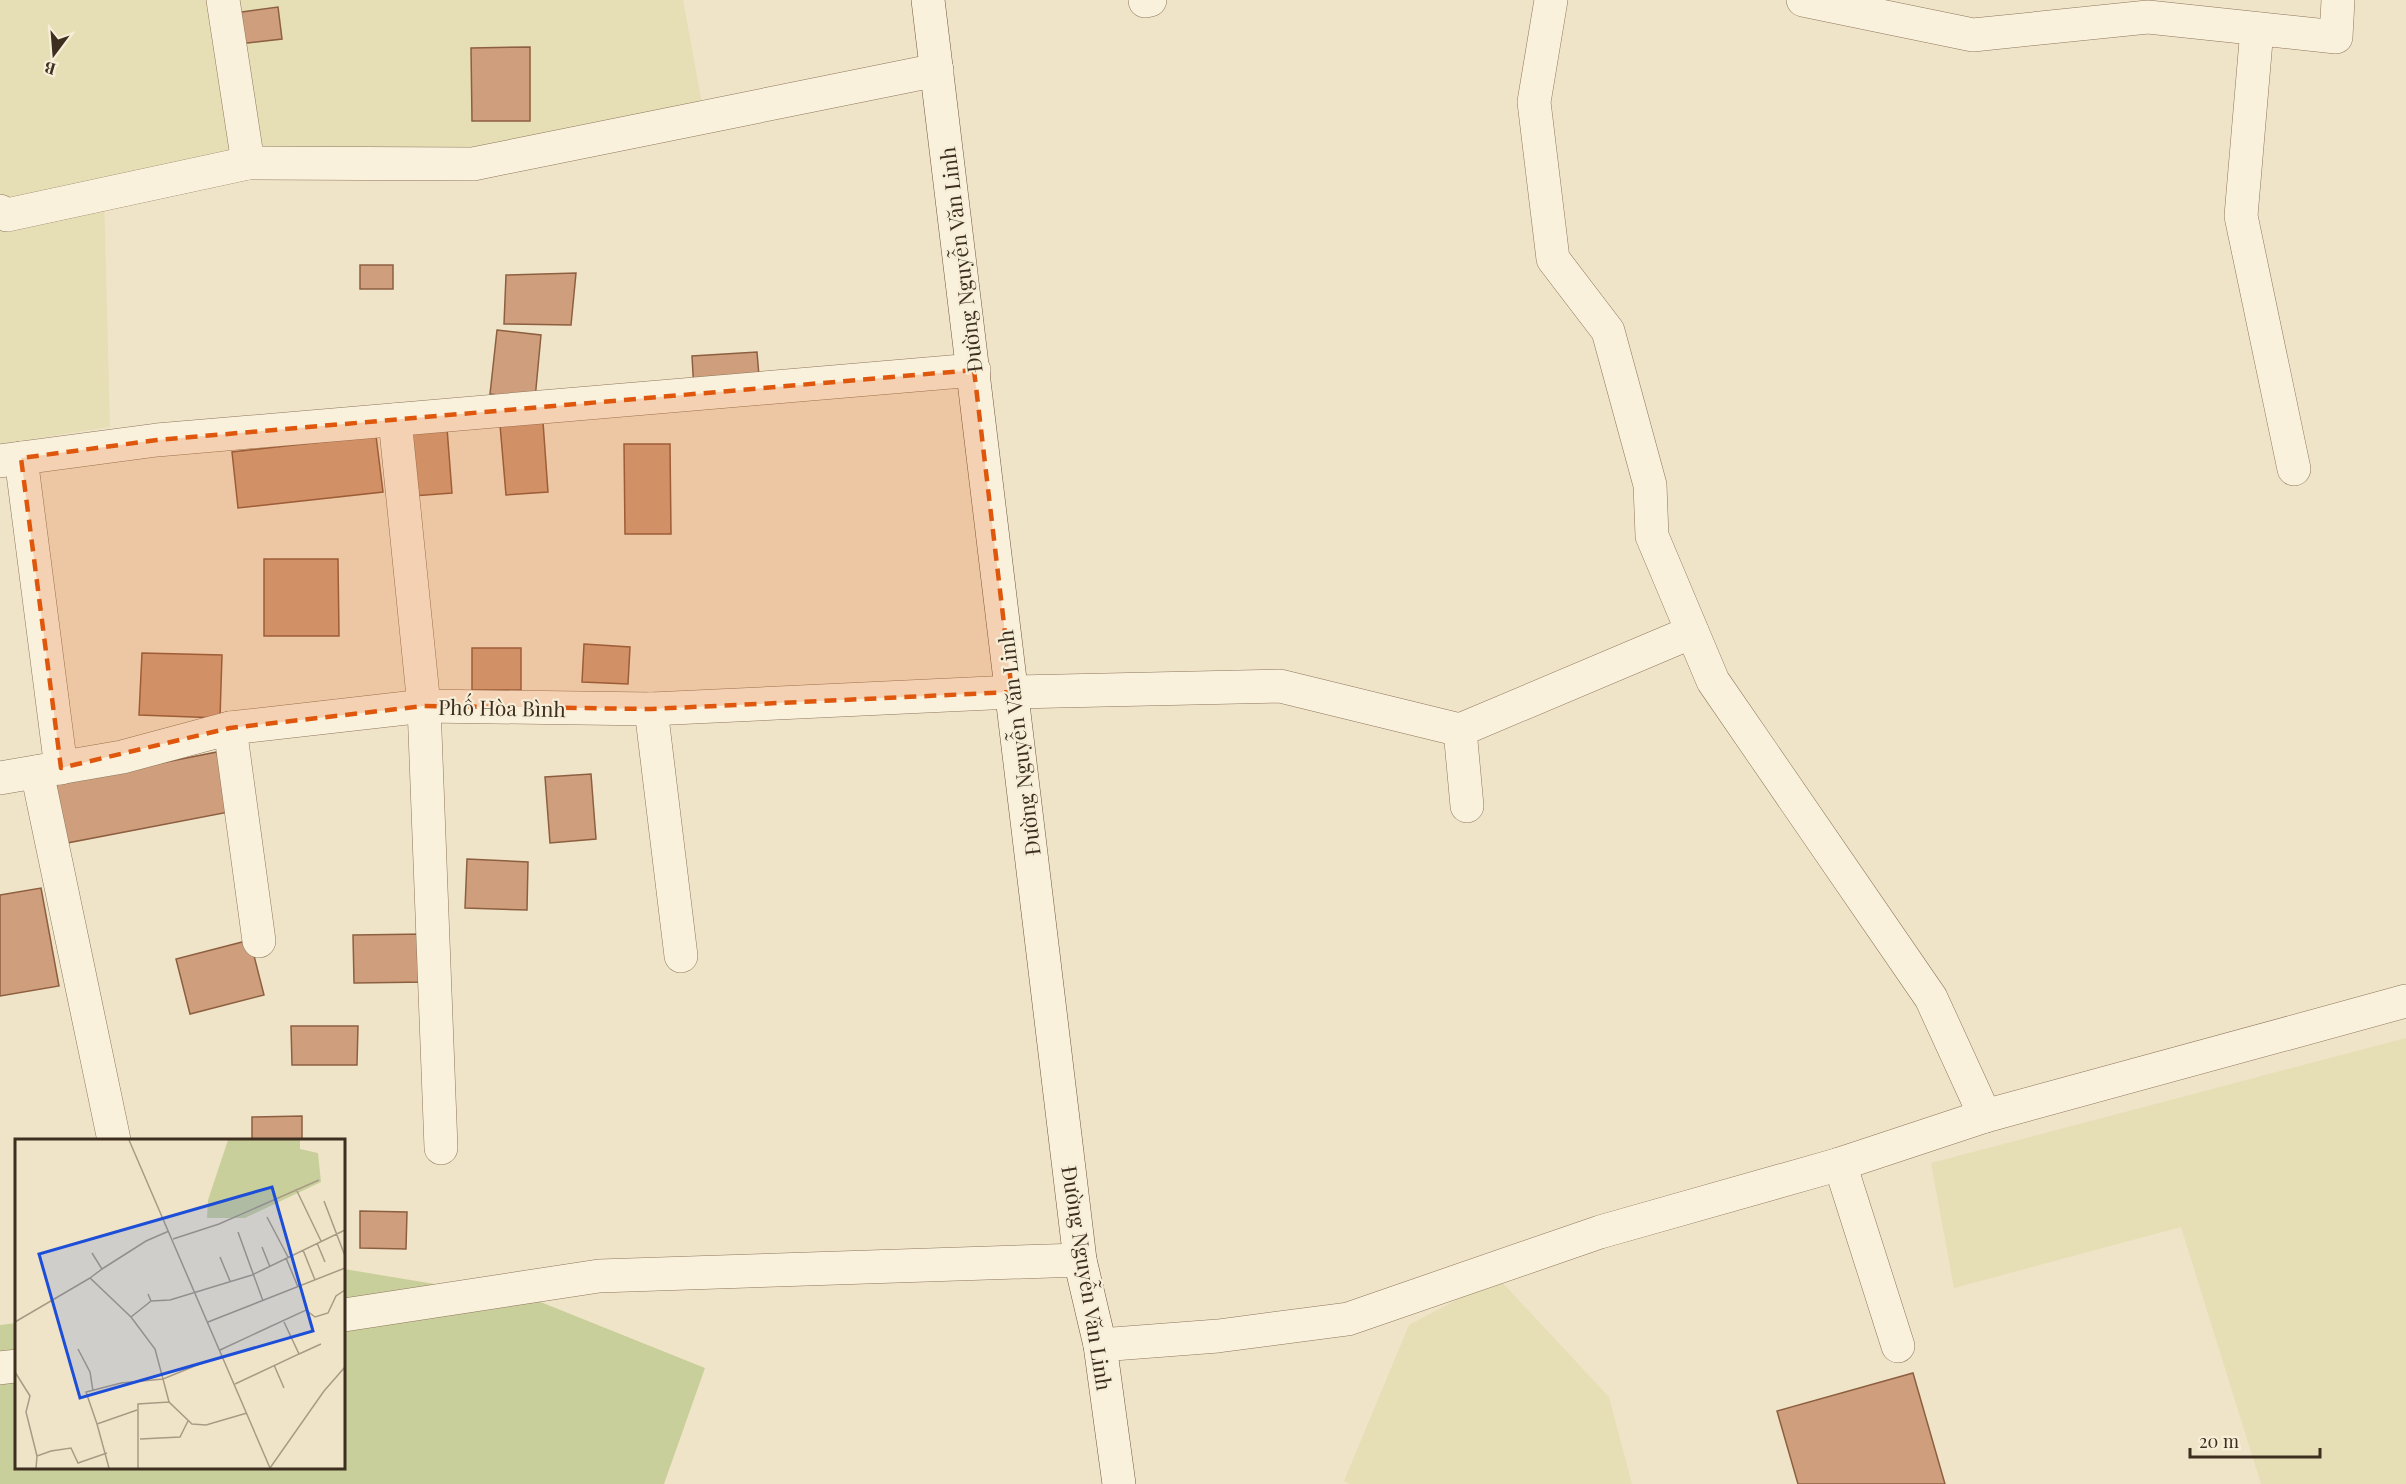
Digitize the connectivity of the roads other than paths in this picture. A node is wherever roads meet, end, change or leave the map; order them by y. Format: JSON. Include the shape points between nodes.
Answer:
{"nodes":[{"id":1,"x":223,"y":0,"type":"edge"},
{"id":2,"x":928,"y":0,"type":"edge"},
{"id":3,"x":1551,"y":0,"type":"edge"},
{"id":4,"x":1803,"y":0,"type":"edge"},
{"id":5,"x":2338,"y":0,"type":"edge"},
{"id":6,"x":2257,"y":29,"type":"junction"},
{"id":7,"x":937,"y":70,"type":"junction"},
{"id":8,"x":248,"y":163,"type":"junction"},
{"id":9,"x":0,"y":211,"type":"edge"},
{"id":10,"x":974,"y":370,"type":"junction"},
{"id":11,"x":394,"y":420,"type":"junction"},
{"id":12,"x":10,"y":459,"type":"edge"},
{"id":13,"x":2294,"y":469,"type":"dead end"},
{"id":14,"x":1692,"y":632,"type":"junction"},
{"id":15,"x":1012,"y":692,"type":"junction"},
{"id":16,"x":424,"y":706,"type":"junction"},
{"id":17,"x":651,"y":709,"type":"junction"},
{"id":18,"x":230,"y":728,"type":"junction"},
{"id":19,"x":1460,"y":730,"type":"junction"},
{"id":20,"x":49,"y":770,"type":"junction"},
{"id":21,"x":0,"y":778,"type":"edge"},
{"id":22,"x":1467,"y":806,"type":"dead end"},
{"id":23,"x":259,"y":941,"type":"dead end"},
{"id":24,"x":681,"y":956,"type":"dead end"},
{"id":25,"x":2406,"y":1001,"type":"edge"},
{"id":26,"x":1985,"y":1116,"type":"junction"},
{"id":27,"x":114,"y":1139,"type":"edge"},
{"id":28,"x":441,"y":1148,"type":"dead end"},
{"id":29,"x":1840,"y":1164,"type":"junction"},
{"id":30,"x":1080,"y":1260,"type":"junction"},
{"id":31,"x":345,"y":1315,"type":"edge"},
{"id":32,"x":1100,"y":1345,"type":"junction"},
{"id":33,"x":1898,"y":1346,"type":"dead end"},
{"id":34,"x":15,"y":1366,"type":"edge"},
{"id":35,"x":0,"y":1368,"type":"edge"},
{"id":36,"x":1119,"y":1484,"type":"edge"}],
"edges":[{"from":1,"to":8,"type":"street"},
{"from":2,"to":7,"type":"street","name":"Đường Nguyễn Văn Linh"},
{"from":3,"to":14,"type":"street","via":[[1534,102],[1554,259],[1608,331],[1650,485],[1652,536]]},
{"from":4,"to":6,"type":"street","via":[[1972,35],[2148,17]]},
{"from":5,"to":6,"type":"street","via":[[2336,37]]},
{"from":6,"to":13,"type":"street","via":[[2241,216]]},
{"from":7,"to":8,"type":"street","via":[[473,164]]},
{"from":7,"to":10,"type":"street","name":"Đường Nguyễn Văn Linh"},
{"from":8,"to":9,"type":"street","via":[[7,215]]},
{"from":10,"to":11,"type":"street"},
{"from":10,"to":15,"type":"street","name":"Đường Nguyễn Văn Linh"},
{"from":11,"to":12,"type":"street","via":[[157,440]]},
{"from":11,"to":16,"type":"street"},
{"from":12,"to":20,"type":"street"},
{"from":14,"to":19,"type":"street"},
{"from":14,"to":26,"type":"street","via":[[1713,681],[1931,998]]},
{"from":15,"to":17,"type":"street","name":"Phố Hòa Bình"},
{"from":15,"to":19,"type":"street","name":"Phố Hòa Bình","via":[[1280,686]]},
{"from":15,"to":30,"type":"street","name":"Đường Nguyễn Văn Linh"},
{"from":16,"to":17,"type":"street","name":"Phố Hòa Bình"},
{"from":16,"to":18,"type":"street","name":"Phố Hòa Bình"},
{"from":16,"to":28,"type":"street"},
{"from":17,"to":24,"type":"street"},
{"from":18,"to":20,"type":"street","name":"Phố Hòa Bình","via":[[122,757]]},
{"from":18,"to":23,"type":"street"},
{"from":19,"to":22,"type":"street"},
{"from":20,"to":21,"type":"street","name":"Phố Hòa Bình"},
{"from":20,"to":27,"type":"street"},
{"from":25,"to":26,"type":"street"},
{"from":26,"to":29,"type":"street"},
{"from":29,"to":32,"type":"street","via":[[1600,1232],[1348,1319],[1218,1336]]},
{"from":29,"to":33,"type":"street"},
{"from":30,"to":31,"type":"street","via":[[599,1276]]},
{"from":30,"to":32,"type":"street","name":"Đường Nguyễn Văn Linh"},
{"from":32,"to":36,"type":"street","name":"Đường Nguyễn Văn Linh"},
{"from":34,"to":35,"type":"street"}]}
